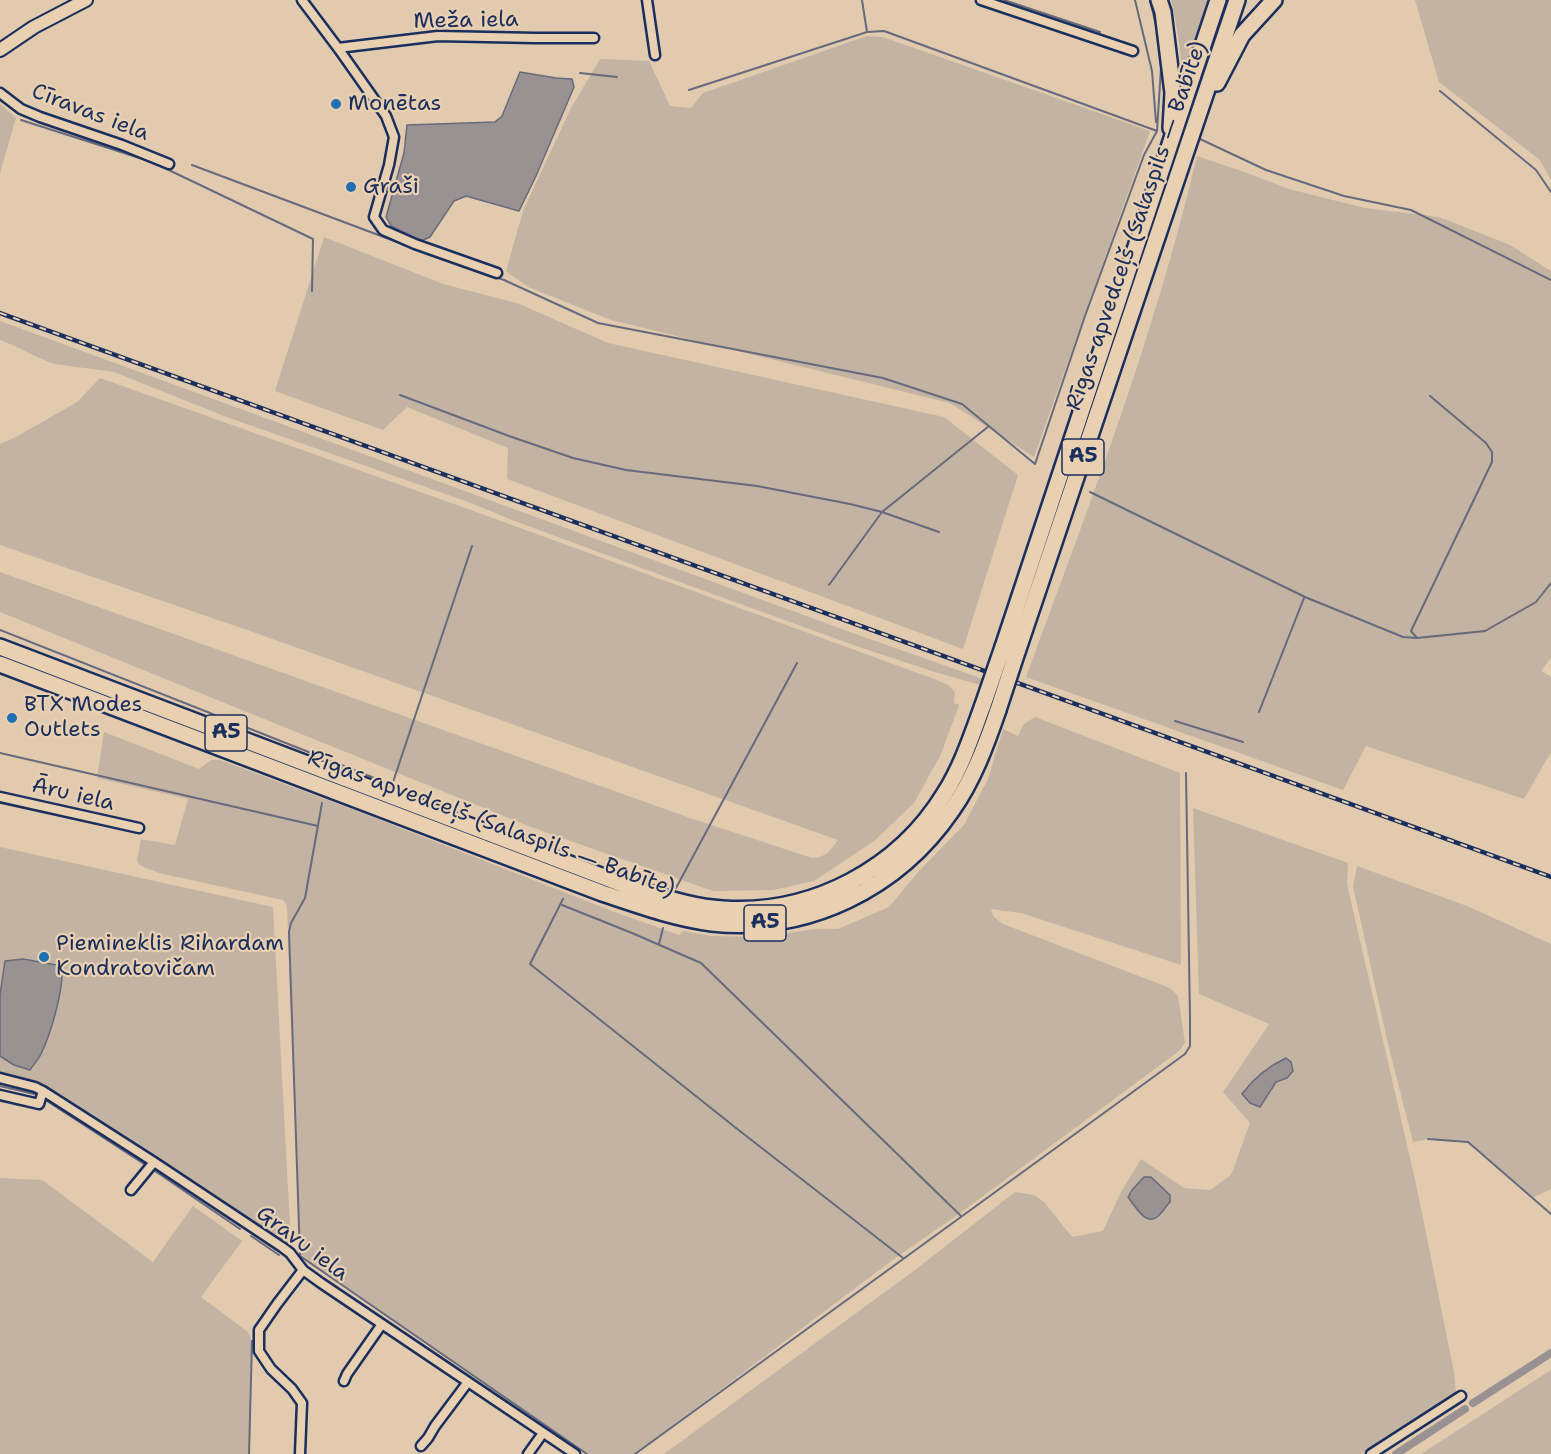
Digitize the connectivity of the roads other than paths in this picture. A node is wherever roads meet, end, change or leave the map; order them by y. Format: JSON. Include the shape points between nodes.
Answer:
{"nodes":[{"id":1,"x":86,"y":0,"type":"edge"},
{"id":2,"x":302,"y":0,"type":"edge"},
{"id":3,"x":649,"y":0,"type":"edge"},
{"id":4,"x":981,"y":0,"type":"edge"},
{"id":5,"x":1159,"y":0,"type":"edge"},
{"id":6,"x":1218,"y":0,"type":"edge"},
{"id":7,"x":1237,"y":0,"type":"edge"},
{"id":8,"x":1274,"y":0,"type":"edge"},
{"id":9,"x":594,"y":38,"type":"dead end"},
{"id":10,"x":338,"y":48,"type":"junction"},
{"id":11,"x":0,"y":50,"type":"edge"},
{"id":12,"x":1133,"y":51,"type":"dead end"},
{"id":13,"x":655,"y":55,"type":"dead end"},
{"id":14,"x":0,"y":93,"type":"edge"},
{"id":15,"x":1196,"y":123,"type":"junction"},
{"id":16,"x":1166,"y":159,"type":"junction"},
{"id":17,"x":169,"y":164,"type":"dead end"},
{"id":18,"x":497,"y":273,"type":"dead end"},
{"id":19,"x":0,"y":647,"type":"edge"},
{"id":20,"x":1010,"y":650,"type":"junction"},
{"id":21,"x":0,"y":664,"type":"edge"},
{"id":22,"x":990,"y":708,"type":"junction"},
{"id":23,"x":0,"y":797,"type":"edge"},
{"id":24,"x":139,"y":828,"type":"dead end"},
{"id":25,"x":0,"y":1078,"type":"edge"},
{"id":26,"x":43,"y":1091,"type":"junction"},
{"id":27,"x":0,"y":1095,"type":"edge"},
{"id":28,"x":154,"y":1162,"type":"junction"},
{"id":29,"x":131,"y":1191,"type":"dead end"},
{"id":30,"x":303,"y":1270,"type":"junction"},
{"id":31,"x":382,"y":1324,"type":"junction"},
{"id":32,"x":344,"y":1382,"type":"dead end"},
{"id":33,"x":468,"y":1382,"type":"junction"},
{"id":34,"x":1461,"y":1396,"type":"dead end"},
{"id":35,"x":543,"y":1433,"type":"junction"},
{"id":36,"x":421,"y":1446,"type":"dead end"},
{"id":37,"x":300,"y":1454,"type":"edge"},
{"id":38,"x":528,"y":1454,"type":"edge"},
{"id":39,"x":575,"y":1454,"type":"edge"},
{"id":40,"x":1371,"y":1454,"type":"edge"}],
"edges":[{"from":1,"to":11,"type":"street"},
{"from":2,"to":10,"type":"street"},
{"from":3,"to":13,"type":"street"},
{"from":4,"to":12,"type":"street"},
{"from":5,"to":16,"type":"highway","via":[[1173,93]]},
{"from":6,"to":16,"type":"highway","name":"Rīgas apvedceļš (Salaspils — Babīte)","number":"A5"},
{"from":7,"to":15,"type":"highway","name":"Rīgas apvedceļš (Salaspils — Babīte)","number":"A5"},
{"from":8,"to":15,"type":"highway","via":[[1242,35]]},
{"from":9,"to":10,"type":"street","name":"Meža iela","via":[[438,36]]},
{"from":10,"to":18,"type":"street","via":[[386,116],[394,137],[374,216],[378,224],[415,244]]},
{"from":14,"to":17,"type":"street","name":"Cīravas iela","via":[[40,117]]},
{"from":15,"to":20,"type":"highway","name":"Rīgas apvedceļš (Salaspils — Babīte)","number":"A5"},
{"from":16,"to":20,"type":"highway","name":"Rīgas apvedceļš (Salaspils — Babīte)","number":"A5"},
{"from":19,"to":22,"type":"highway","name":"Rīgas apvedceļš (Salaspils — Babīte)","number":"A5","via":[[630,887],[722,909],[767,908],[808,900],[845,885],[881,862],[918,829],[945,793]]},
{"from":20,"to":22,"type":"highway","name":"Rīgas apvedceļš (Salaspils — Babīte)","number":"A5","bridge":true},
{"from":21,"to":22,"type":"highway","name":"Rīgas apvedceļš (Salaspils — Babīte)","number":"A5","via":[[602,893],[670,915],[726,924],[772,922],[819,913],[864,891],[902,865],[934,833],[960,798],[981,756]]},
{"from":23,"to":24,"type":"street","name":"Āru iela"},
{"from":25,"to":26,"type":"street","name":"Gravu iela"},
{"from":26,"to":27,"type":"street","via":[[39,1104]]},
{"from":26,"to":28,"type":"street","name":"Gravu iela"},
{"from":28,"to":29,"type":"street"},
{"from":28,"to":30,"type":"street","name":"Gravu iela","via":[[282,1247]]},
{"from":30,"to":31,"type":"street","name":"Gravu iela"},
{"from":30,"to":37,"type":"street","via":[[259,1330],[259,1351],[302,1403]]},
{"from":31,"to":32,"type":"street"},
{"from":31,"to":33,"type":"street","name":"Gravu iela"},
{"from":33,"to":35,"type":"street","name":"Gravu iela"},
{"from":33,"to":36,"type":"street"},
{"from":34,"to":40,"type":"street"},
{"from":35,"to":38,"type":"street"},
{"from":35,"to":39,"type":"street","name":"Gravu iela"}]}
